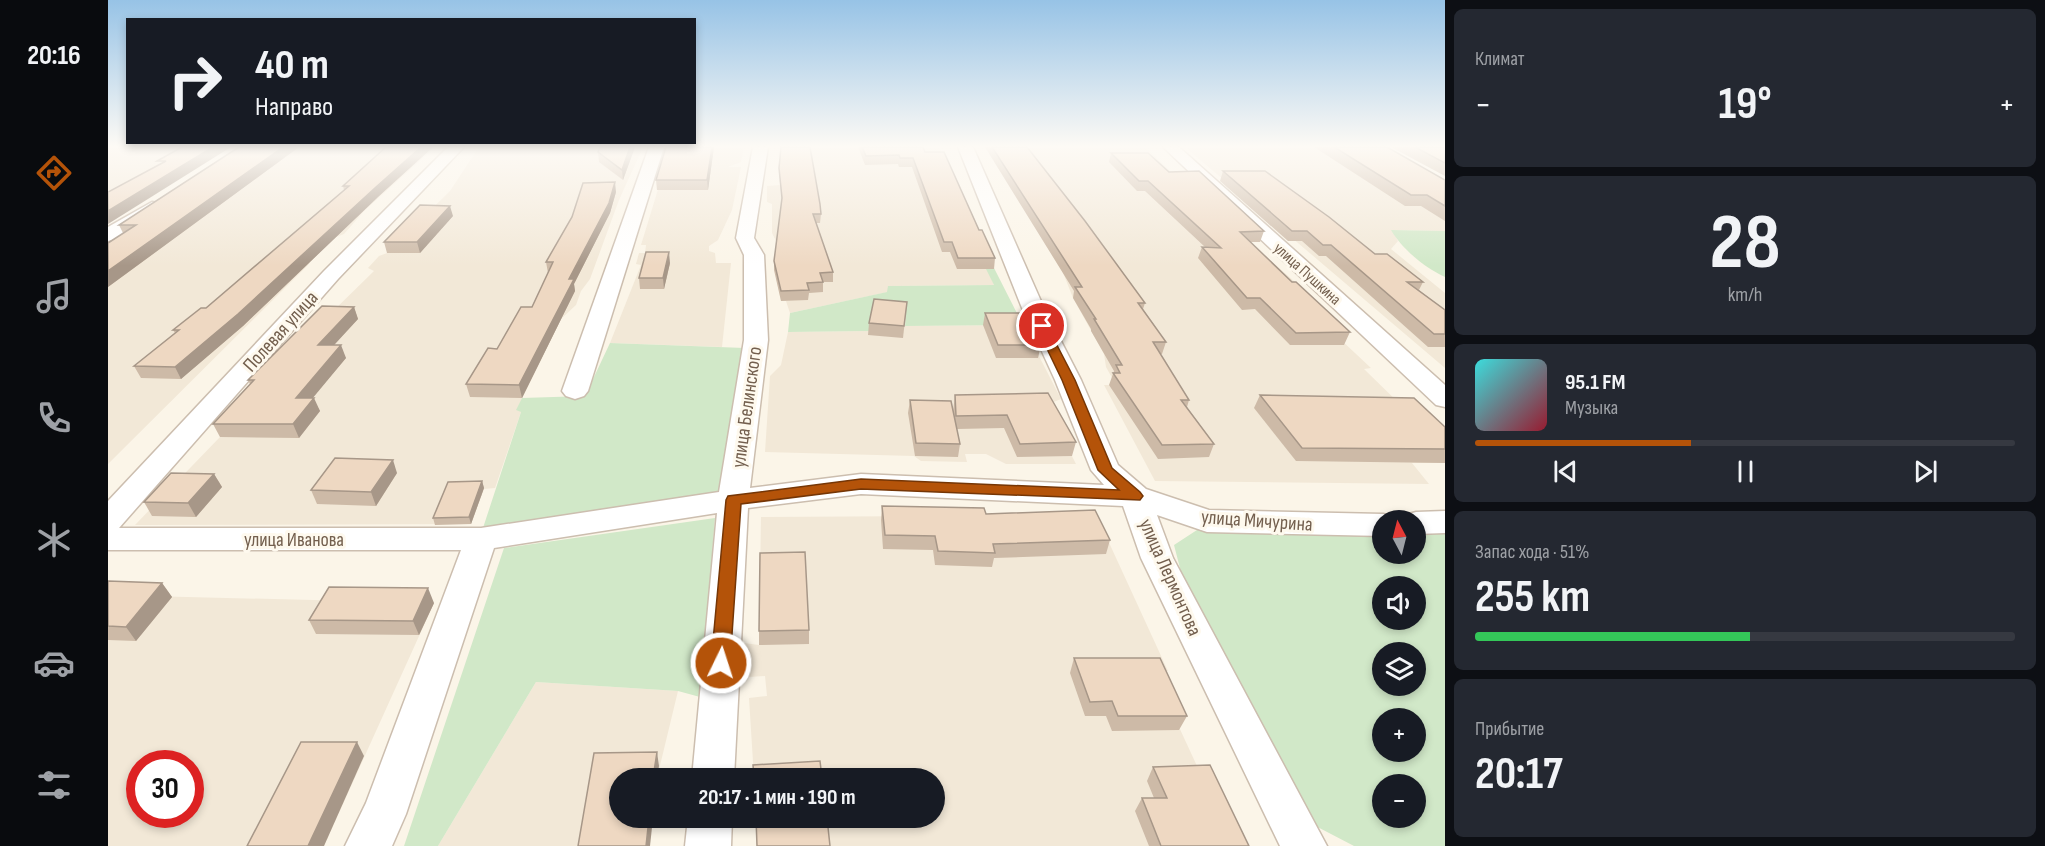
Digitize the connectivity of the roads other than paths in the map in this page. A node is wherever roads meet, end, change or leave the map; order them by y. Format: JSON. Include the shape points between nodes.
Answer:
{"nodes":[{"id":1,"x":418,"y":186,"type":"edge"},
{"id":2,"x":644,"y":186,"type":"edge"},
{"id":3,"x":754,"y":186,"type":"edge"},
{"id":4,"x":982,"y":186,"type":"edge"},
{"id":5,"x":1213,"y":186,"type":"edge"},
{"id":6,"x":167,"y":198,"type":"edge"},
{"id":7,"x":108,"y":236,"type":"edge"},
{"id":8,"x":575,"y":391,"type":"dead end"},
{"id":9,"x":1445,"y":399,"type":"edge"},
{"id":10,"x":1135,"y":496,"type":"junction"},
{"id":11,"x":733,"y":500,"type":"junction"},
{"id":12,"x":108,"y":520,"type":"edge"},
{"id":13,"x":1445,"y":522,"type":"edge"},
{"id":14,"x":1426,"y":523,"type":"edge"},
{"id":15,"x":1372,"y":525,"type":"edge"},
{"id":16,"x":108,"y":539,"type":"edge"},
{"id":17,"x":481,"y":539,"type":"junction"},
{"id":18,"x":714,"y":768,"type":"edge"},
{"id":19,"x":709,"y":828,"type":"edge"},
{"id":20,"x":368,"y":846,"type":"edge"},
{"id":21,"x":708,"y":846,"type":"edge"},
{"id":22,"x":1304,"y":846,"type":"edge"}],
"edges":[{"from":1,"to":12,"type":"street","name":"Полевая улица","via":[[331,275]]},
{"from":2,"to":8,"type":"street"},
{"from":3,"to":11,"type":"street","name":"улица Белинского","via":[[744,238],[754,255],[756,340]]},
{"from":4,"to":10,"type":"street","name":"улица Лермонтова","via":[[1106,470]]},
{"from":5,"to":9,"type":"street","name":"улица Пушкина"},
{"from":6,"to":7,"type":"street"},
{"from":10,"to":11,"type":"street","name":"улица Иванова","via":[[861,484]]},
{"from":10,"to":15,"type":"street","name":"улица Мичурина","via":[[1207,521]]},
{"from":10,"to":22,"type":"street","name":"улица Лермонтова","via":[[1157,558]]},
{"from":11,"to":17,"type":"street","name":"улица Иванова"},
{"from":11,"to":18,"type":"street","name":"улица Белинского"},
{"from":13,"to":14,"type":"street"},
{"from":16,"to":17,"type":"street","name":"улица Иванова"},
{"from":17,"to":20,"type":"street","via":[[384,814]]},
{"from":19,"to":21,"type":"street"}]}
